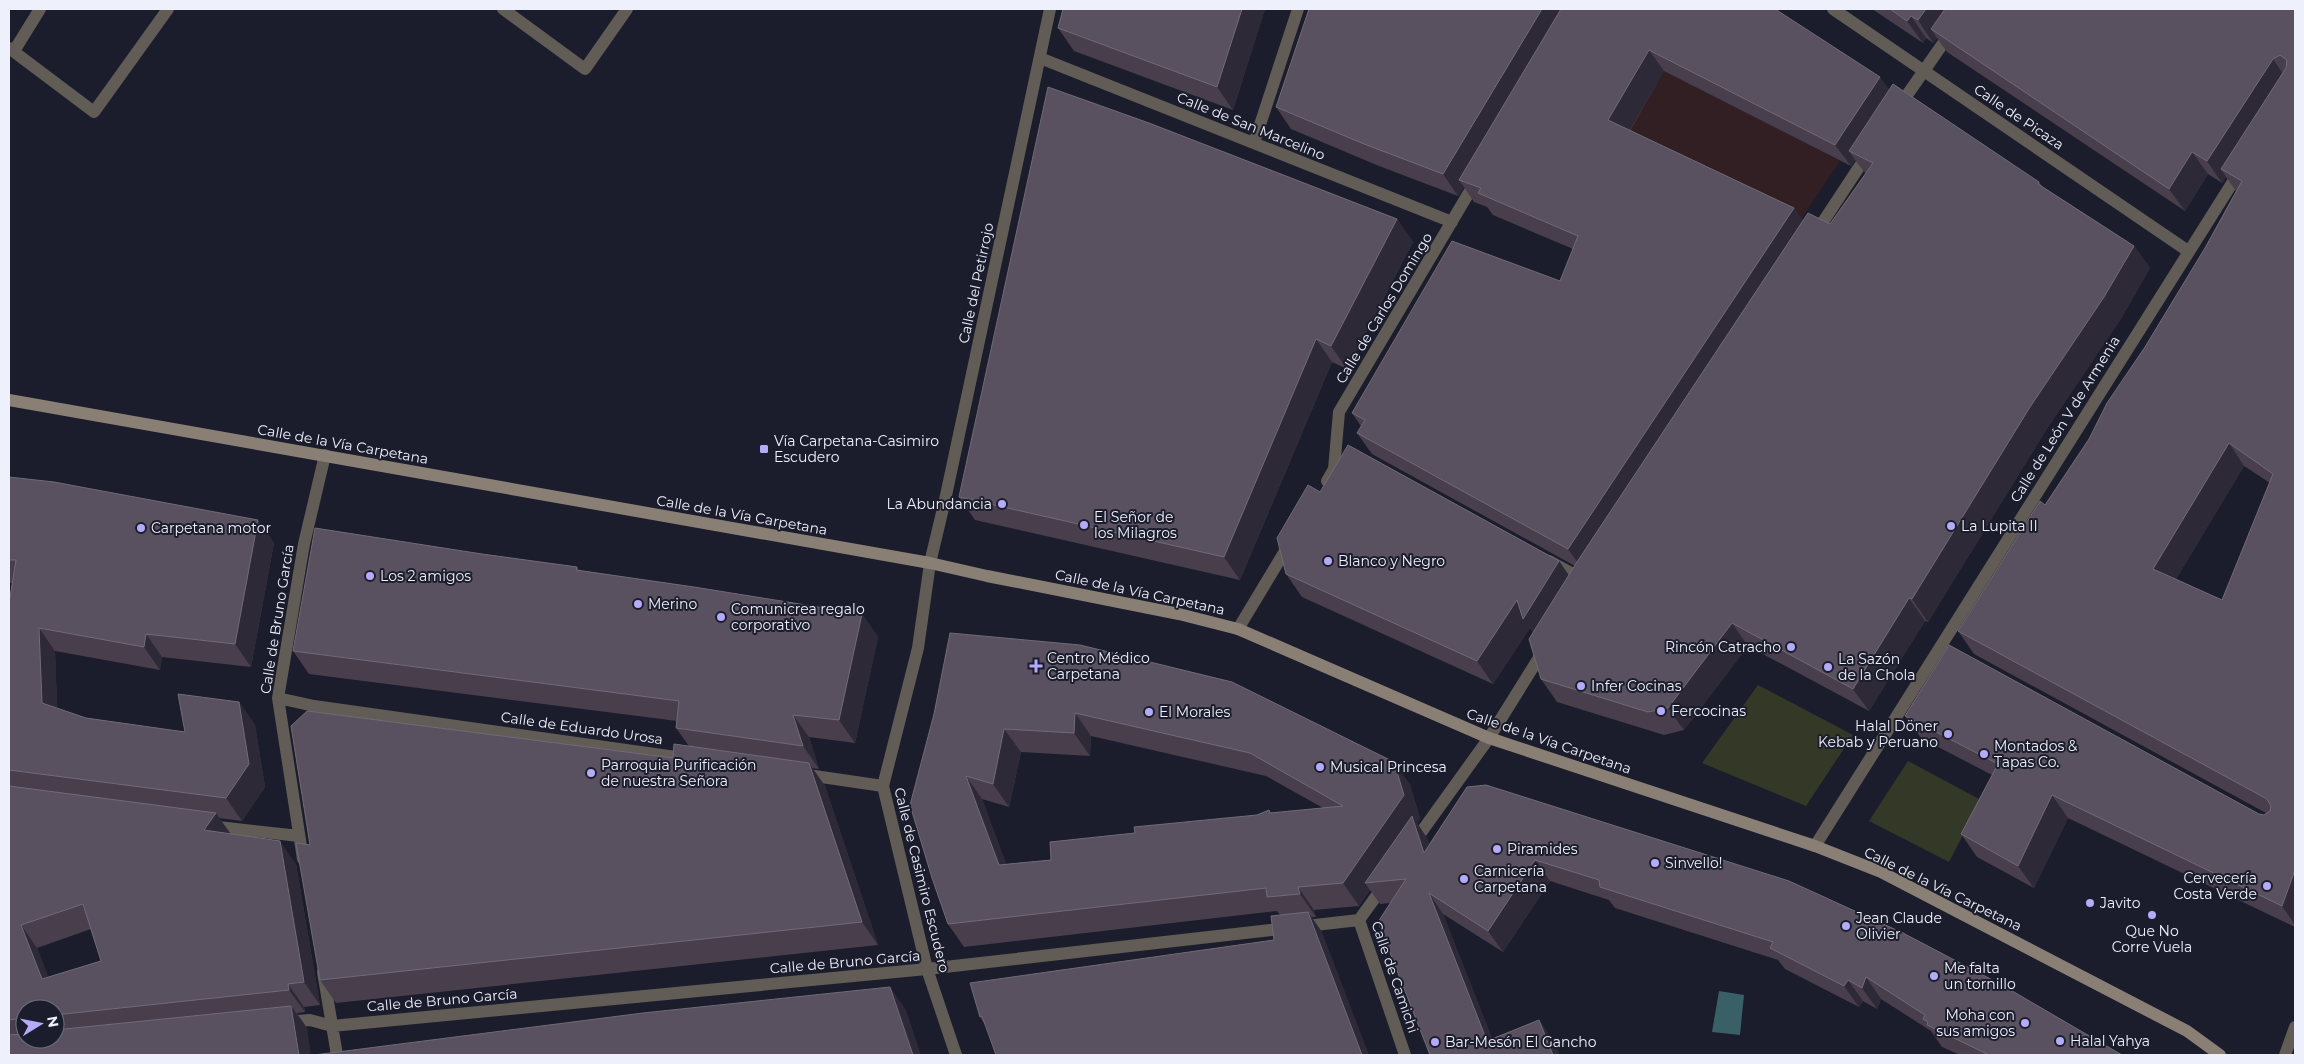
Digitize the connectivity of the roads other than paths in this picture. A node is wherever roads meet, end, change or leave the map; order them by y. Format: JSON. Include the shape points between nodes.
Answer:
{"nodes":[{"id":1,"x":40,"y":9,"type":"edge"},
{"id":2,"x":168,"y":9,"type":"edge"},
{"id":3,"x":503,"y":9,"type":"edge"},
{"id":4,"x":627,"y":9,"type":"edge"},
{"id":5,"x":1050,"y":9,"type":"edge"},
{"id":6,"x":1298,"y":9,"type":"edge"},
{"id":7,"x":1833,"y":9,"type":"edge"},
{"id":8,"x":1967,"y":9,"type":"edge"},
{"id":9,"x":11,"y":50,"type":"edge"},
{"id":10,"x":1040,"y":58,"type":"junction"},
{"id":11,"x":1924,"y":70,"type":"junction"},
{"id":12,"x":1891,"y":119,"type":"edge"},
{"id":13,"x":1254,"y":143,"type":"junction"},
{"id":14,"x":1875,"y":144,"type":"edge"},
{"id":15,"x":2247,"y":160,"type":"edge"},
{"id":16,"x":1482,"y":171,"type":"edge"},
{"id":17,"x":1452,"y":222,"type":"junction"},
{"id":18,"x":1809,"y":243,"type":"edge"},
{"id":19,"x":2188,"y":251,"type":"junction"},
{"id":20,"x":9,"y":400,"type":"edge"},
{"id":21,"x":325,"y":455,"type":"junction"},
{"id":22,"x":1320,"y":493,"type":"edge"},
{"id":23,"x":1296,"y":533,"type":"edge"},
{"id":24,"x":1534,"y":553,"type":"edge"},
{"id":25,"x":930,"y":563,"type":"junction"},
{"id":26,"x":1586,"y":581,"type":"edge"},
{"id":27,"x":1238,"y":629,"type":"junction"},
{"id":28,"x":1550,"y":640,"type":"edge"},
{"id":29,"x":278,"y":698,"type":"junction"},
{"id":30,"x":1489,"y":738,"type":"junction"},
{"id":31,"x":706,"y":761,"type":"edge"},
{"id":32,"x":785,"y":772,"type":"edge"},
{"id":33,"x":883,"y":786,"type":"junction"},
{"id":34,"x":193,"y":823,"type":"edge"},
{"id":35,"x":299,"y":836,"type":"junction"},
{"id":36,"x":1815,"y":846,"type":"junction"},
{"id":37,"x":1404,"y":856,"type":"edge"},
{"id":38,"x":1393,"y":872,"type":"edge"},
{"id":39,"x":306,"y":874,"type":"edge"},
{"id":40,"x":1359,"y":920,"type":"junction"},
{"id":41,"x":321,"y":960,"type":"edge"},
{"id":42,"x":927,"y":969,"type":"junction"},
{"id":43,"x":272,"y":1024,"type":"edge"},
{"id":44,"x":332,"y":1026,"type":"junction"},
{"id":45,"x":2295,"y":1027,"type":"edge"},
{"id":46,"x":338,"y":1055,"type":"edge"},
{"id":47,"x":956,"y":1055,"type":"edge"},
{"id":48,"x":1406,"y":1055,"type":"edge"},
{"id":49,"x":2220,"y":1055,"type":"edge"},
{"id":50,"x":2285,"y":1055,"type":"edge"}],
"edges":[{"from":1,"to":9,"type":"street"},
{"from":2,"to":9,"type":"street","via":[[94,112]]},
{"from":3,"to":4,"type":"street","via":[[585,69]]},
{"from":5,"to":10,"type":"street","name":"Calle del Petirrojo"},
{"from":6,"to":13,"type":"street"},
{"from":7,"to":11,"type":"street","name":"Calle de Picaza"},
{"from":8,"to":11,"type":"street"},
{"from":10,"to":13,"type":"street","name":"Calle de San Marcelino"},
{"from":10,"to":25,"type":"street","name":"Calle del Petirrojo"},
{"from":11,"to":12,"type":"street"},
{"from":11,"to":19,"type":"street","name":"Calle de Picaza"},
{"from":13,"to":17,"type":"street","name":"Calle de San Marcelino"},
{"from":14,"to":18,"type":"street"},
{"from":15,"to":19,"type":"street","name":"Calle de León V de Armenia"},
{"from":16,"to":17,"type":"street","name":"Calle de Carlos Domingo"},
{"from":17,"to":22,"type":"street","name":"Calle de Carlos Domingo","via":[[1339,412],[1341,447],[1334,469]]},
{"from":19,"to":36,"type":"street","name":"Calle de León V de Armenia","via":[[1946,647]]},
{"from":20,"to":21,"type":"street","name":"Calle de la Vía Carpetana"},
{"from":21,"to":25,"type":"street","name":"Calle de la Vía Carpetana"},
{"from":21,"to":29,"type":"street","name":"Calle de Bruno García","via":[[304,544]]},
{"from":23,"to":27,"type":"street"},
{"from":24,"to":26,"type":"street"},
{"from":25,"to":27,"type":"street","name":"Calle de la Vía Carpetana","via":[[1180,614]]},
{"from":25,"to":33,"type":"street","name":"Calle de Casimiro Escudero","via":[[918,648]]},
{"from":27,"to":30,"type":"street","name":"Calle de la Vía Carpetana"},
{"from":28,"to":30,"type":"street"},
{"from":29,"to":31,"type":"street","name":"Calle de Eduardo Urosa","via":[[314,706]]},
{"from":29,"to":35,"type":"street","name":"Calle de Bruno García"},
{"from":30,"to":36,"type":"street","name":"Calle de la Vía Carpetana"},
{"from":30,"to":37,"type":"street"},
{"from":32,"to":33,"type":"street"},
{"from":33,"to":42,"type":"street","name":"Calle de Casimiro Escudero"},
{"from":34,"to":35,"type":"street"},
{"from":35,"to":39,"type":"street","name":"Calle de Bruno García"},
{"from":36,"to":49,"type":"street","name":"Calle de la Vía Carpetana","via":[[1881,872],[2186,1031]]},
{"from":38,"to":40,"type":"street","name":"Calle de Camichi"},
{"from":40,"to":42,"type":"street","name":"Calle de Bruno García"},
{"from":40,"to":48,"type":"street","name":"Calle de Camichi"},
{"from":41,"to":44,"type":"street"},
{"from":42,"to":44,"type":"street","name":"Calle de Bruno García"},
{"from":42,"to":47,"type":"street","name":"Calle de Casimiro Escudero"},
{"from":43,"to":44,"type":"street","name":"Calle de Bruno García","via":[[310,1020]]},
{"from":44,"to":46,"type":"street"},
{"from":45,"to":50,"type":"street"}]}
